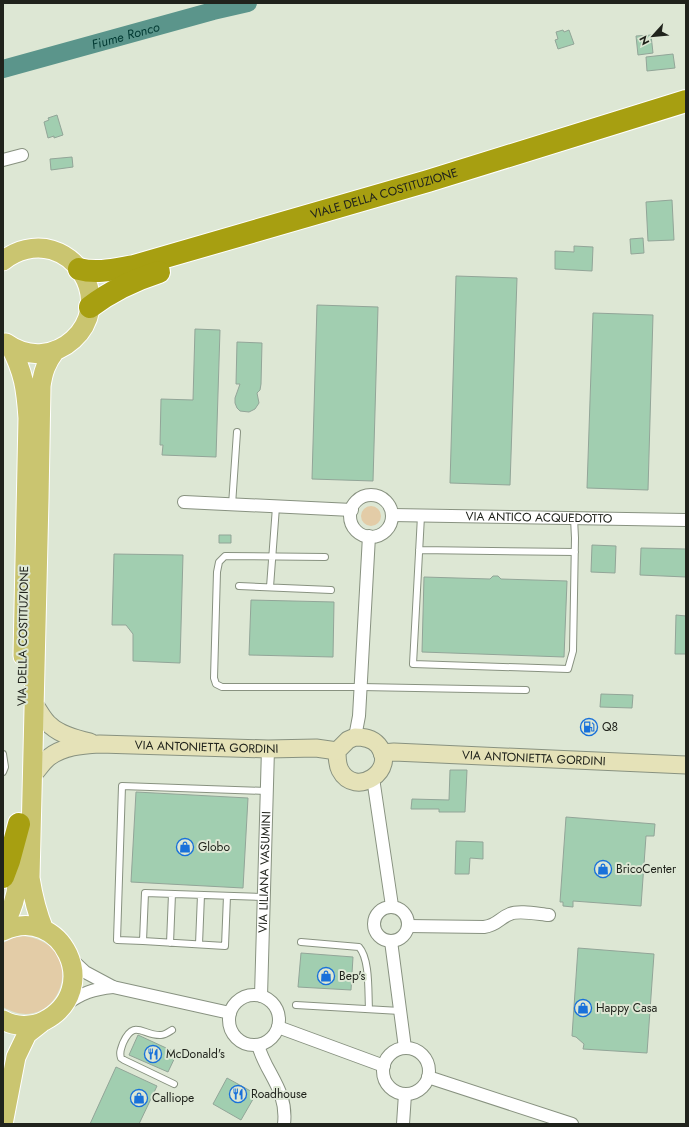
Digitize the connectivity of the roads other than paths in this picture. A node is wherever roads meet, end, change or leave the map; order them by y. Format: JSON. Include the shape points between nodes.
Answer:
{"nodes":[{"id":1,"x":686,"y":102,"type":"edge"},
{"id":2,"x":686,"y":116,"type":"edge"},
{"id":3,"x":22,"y":155,"type":"dead end"},
{"id":4,"x":3,"y":160,"type":"edge"},
{"id":5,"x":3,"y":261,"type":"edge"},
{"id":6,"x":80,"y":269,"type":"junction"},
{"id":7,"x":90,"y":307,"type":"junction"},
{"id":8,"x":7,"y":344,"type":"edge"},
{"id":9,"x":55,"y":351,"type":"junction"},
{"id":10,"x":237,"y":432,"type":"dead end"},
{"id":11,"x":184,"y":502,"type":"dead end"},
{"id":12,"x":232,"y":505,"type":"junction"},
{"id":13,"x":276,"y":507,"type":"junction"},
{"id":14,"x":352,"y":510,"type":"junction"},
{"id":15,"x":392,"y":515,"type":"junction"},
{"id":16,"x":421,"y":516,"type":"junction"},
{"id":17,"x":574,"y":518,"type":"junction"},
{"id":18,"x":686,"y":520,"type":"edge"},
{"id":19,"x":369,"y":536,"type":"junction"},
{"id":20,"x":419,"y":550,"type":"junction"},
{"id":21,"x":575,"y":552,"type":"junction"},
{"id":22,"x":272,"y":556,"type":"junction"},
{"id":23,"x":325,"y":557,"type":"dead end"},
{"id":24,"x":239,"y":586,"type":"dead end"},
{"id":25,"x":270,"y":587,"type":"junction"},
{"id":26,"x":331,"y":590,"type":"dead end"},
{"id":27,"x":361,"y":687,"type":"junction"},
{"id":28,"x":526,"y":690,"type":"dead end"},
{"id":29,"x":35,"y":705,"type":"junction"},
{"id":30,"x":355,"y":737,"type":"junction"},
{"id":31,"x":100,"y":744,"type":"junction"},
{"id":32,"x":268,"y":749,"type":"junction"},
{"id":33,"x":336,"y":751,"type":"junction"},
{"id":34,"x":382,"y":753,"type":"junction"},
{"id":35,"x":3,"y":754,"type":"edge"},
{"id":36,"x":686,"y":765,"type":"edge"},
{"id":37,"x":3,"y":772,"type":"edge"},
{"id":38,"x":33,"y":775,"type":"junction"},
{"id":39,"x":373,"y":778,"type":"junction"},
{"id":40,"x":266,"y":791,"type":"junction"},
{"id":41,"x":19,"y":824,"type":"junction"},
{"id":42,"x":3,"y":877,"type":"edge"},
{"id":43,"x":172,"y":894,"type":"junction"},
{"id":44,"x":201,"y":895,"type":"junction"},
{"id":45,"x":227,"y":896,"type":"junction"},
{"id":46,"x":264,"y":897,"type":"junction"},
{"id":47,"x":392,"y":906,"type":"junction"},
{"id":48,"x":548,"y":914,"type":"dead end"},
{"id":49,"x":3,"y":925,"type":"edge"},
{"id":50,"x":408,"y":926,"type":"junction"},
{"id":51,"x":44,"y":930,"type":"junction"},
{"id":52,"x":3,"y":931,"type":"edge"},
{"id":53,"x":143,"y":941,"type":"junction"},
{"id":54,"x":391,"y":941,"type":"junction"},
{"id":55,"x":302,"y":942,"type":"dead end"},
{"id":56,"x":170,"y":943,"type":"junction"},
{"id":57,"x":199,"y":944,"type":"junction"},
{"id":58,"x":70,"y":958,"type":"junction"},
{"id":59,"x":113,"y":987,"type":"junction"},
{"id":60,"x":261,"y":996,"type":"junction"},
{"id":61,"x":296,"y":1005,"type":"dead end"},
{"id":62,"x":63,"y":1006,"type":"junction"},
{"id":63,"x":369,"y":1009,"type":"junction"},
{"id":64,"x":400,"y":1011,"type":"junction"},
{"id":65,"x":230,"y":1013,"type":"junction"},
{"id":66,"x":3,"y":1020,"type":"edge"},
{"id":67,"x":40,"y":1022,"type":"junction"},
{"id":68,"x":278,"y":1027,"type":"junction"},
{"id":69,"x":172,"y":1030,"type":"dead end"},
{"id":70,"x":258,"y":1045,"type":"junction"},
{"id":71,"x":405,"y":1048,"type":"junction"},
{"id":72,"x":384,"y":1066,"type":"junction"},
{"id":73,"x":428,"y":1077,"type":"junction"},
{"id":74,"x":174,"y":1084,"type":"dead end"},
{"id":75,"x":404,"y":1094,"type":"junction"},
{"id":76,"x":3,"y":1124,"type":"edge"},
{"id":77,"x":284,"y":1124,"type":"edge"},
{"id":78,"x":403,"y":1124,"type":"edge"},
{"id":79,"x":572,"y":1124,"type":"edge"}],
"edges":[{"from":1,"to":6,"type":"highway","name":"VIALE DELLA COSTITUZIONE","via":[[428,181],[134,266],[100,271]]},
{"from":2,"to":7,"type":"highway","name":"VIALE DELLA COSTITUZIONE","via":[[142,277],[104,296]]},
{"from":3,"to":4,"type":"street"},
{"from":5,"to":6,"type":"main road","via":[[23,250],[41,248],[62,254]]},
{"from":6,"to":7,"type":"main road","via":[[88,287]]},
{"from":7,"to":9,"type":"main road","via":[[86,323],[76,337]]},
{"from":8,"to":9,"type":"main road","via":[[28,353]]},
{"from":8,"to":41,"type":"main road","name":"VIA DELLA COSTITUZIONE","via":[[23,376],[28,418]]},
{"from":9,"to":29,"type":"main road","via":[[43,372],[41,386]]},
{"from":10,"to":12,"type":"lane"},
{"from":11,"to":12,"type":"street"},
{"from":12,"to":13,"type":"street"},
{"from":13,"to":14,"type":"street"},
{"from":13,"to":22,"type":"lane"},
{"from":14,"to":15,"type":"street","via":[[359,499],[370,495],[383,498]]},
{"from":14,"to":19,"type":"street","via":[[351,517],[356,530]]},
{"from":15,"to":16,"type":"street","name":"VIA ANTICO ACQUEDOTTO"},
{"from":15,"to":19,"type":"street","via":[[388,528],[376,536]]},
{"from":16,"to":17,"type":"street","name":"VIA ANTICO ACQUEDOTTO"},
{"from":16,"to":20,"type":"lane"},
{"from":17,"to":18,"type":"street","name":"VIA ANTICO ACQUEDOTTO"},
{"from":17,"to":21,"type":"lane"},
{"from":19,"to":27,"type":"street"},
{"from":20,"to":21,"type":"lane"},
{"from":20,"to":21,"type":"lane","via":[[413,664],[568,669],[573,651]]},
{"from":22,"to":23,"type":"lane"},
{"from":22,"to":25,"type":"lane"},
{"from":22,"to":27,"type":"lane","via":[[225,556],[219,562],[216,572],[216,684],[222,687]]},
{"from":24,"to":25,"type":"lane"},
{"from":25,"to":26,"type":"lane"},
{"from":27,"to":28,"type":"lane"},
{"from":27,"to":30,"type":"street"},
{"from":29,"to":31,"type":"street","name":"VIA ANTONIETTA GORDINI","via":[[50,726],[62,734]]},
{"from":29,"to":38,"type":"main road"},
{"from":30,"to":33,"type":"street"},
{"from":30,"to":34,"type":"street","via":[[369,738]]},
{"from":31,"to":32,"type":"street","name":"VIA ANTONIETTA GORDINI"},
{"from":31,"to":38,"type":"street","name":"VIA ANTONIETTA GORDINI","via":[[61,750],[48,758]]},
{"from":32,"to":33,"type":"street","name":"VIA ANTONIETTA GORDINI","via":[[316,748]]},
{"from":32,"to":40,"type":"street","name":"VIA LILIANA VASUMINI"},
{"from":33,"to":39,"type":"street","via":[[340,769],[347,778],[363,782]]},
{"from":34,"to":36,"type":"street","name":"VIA ANTONIETTA GORDINI"},
{"from":34,"to":39,"type":"street","via":[[382,765]]},
{"from":35,"to":37,"type":"lane"},
{"from":38,"to":51,"type":"main road","via":[[30,878],[37,912]]},
{"from":39,"to":47,"type":"street"},
{"from":40,"to":46,"type":"street","name":"VIA LILIANA VASUMINI"},
{"from":40,"to":53,"type":"lane","via":[[122,786],[117,940]]},
{"from":41,"to":42,"type":"highway"},
{"from":41,"to":49,"type":"main road","name":"VIA DELLA COSTITUZIONE","via":[[18,881],[11,912]]},
{"from":43,"to":44,"type":"lane"},
{"from":43,"to":53,"type":"lane","via":[[145,893]]},
{"from":43,"to":56,"type":"lane"},
{"from":44,"to":45,"type":"lane"},
{"from":44,"to":57,"type":"lane"},
{"from":45,"to":46,"type":"lane"},
{"from":45,"to":57,"type":"lane","via":[[225,946]]},
{"from":46,"to":60,"type":"street","name":"VIA LILIANA VASUMINI"},
{"from":47,"to":50,"type":"street","via":[[406,915]]},
{"from":47,"to":54,"type":"street","via":[[382,909],[374,923],[381,938]]},
{"from":48,"to":50,"type":"street","via":[[516,912],[493,926],[484,927]]},
{"from":50,"to":54,"type":"street","via":[[401,938]]},
{"from":51,"to":52,"type":"main road","via":[[33,926],[20,926]]},
{"from":51,"to":58,"type":"main road","via":[[57,938]]},
{"from":53,"to":56,"type":"lane"},
{"from":54,"to":64,"type":"street"},
{"from":55,"to":63,"type":"lane","via":[[359,947],[362,950],[366,961]]},
{"from":56,"to":57,"type":"lane"},
{"from":58,"to":59,"type":"street","via":[[85,972]]},
{"from":58,"to":62,"type":"main road","via":[[74,980]]},
{"from":59,"to":62,"type":"street","via":[[88,991]]},
{"from":59,"to":65,"type":"street"},
{"from":60,"to":65,"type":"street","via":[[245,996],[238,1000]]},
{"from":60,"to":68,"type":"street","via":[[274,1004],[278,1011]]},
{"from":61,"to":63,"type":"lane"},
{"from":62,"to":67,"type":"main road","via":[[53,1016]]},
{"from":63,"to":64,"type":"lane"},
{"from":64,"to":71,"type":"street"},
{"from":65,"to":70,"type":"street","via":[[229,1022],[236,1037],[250,1045]]},
{"from":66,"to":67,"type":"main road","via":[[17,1025]]},
{"from":67,"to":76,"type":"main road","via":[[27,1034],[16,1057]]},
{"from":68,"to":70,"type":"street","via":[[271,1039]]},
{"from":68,"to":72,"type":"street"},
{"from":69,"to":74,"type":"lane","via":[[160,1036],[130,1030],[119,1052],[124,1060]]},
{"from":70,"to":77,"type":"street","via":[[260,1054],[280,1089],[284,1104]]},
{"from":71,"to":72,"type":"street","via":[[392,1054]]},
{"from":71,"to":73,"type":"street","via":[[413,1049],[425,1058]]},
{"from":72,"to":75,"type":"street","via":[[383,1072],[388,1085]]},
{"from":73,"to":75,"type":"street","via":[[424,1086],[412,1093]]},
{"from":73,"to":79,"type":"street"},
{"from":75,"to":78,"type":"street"}]}
